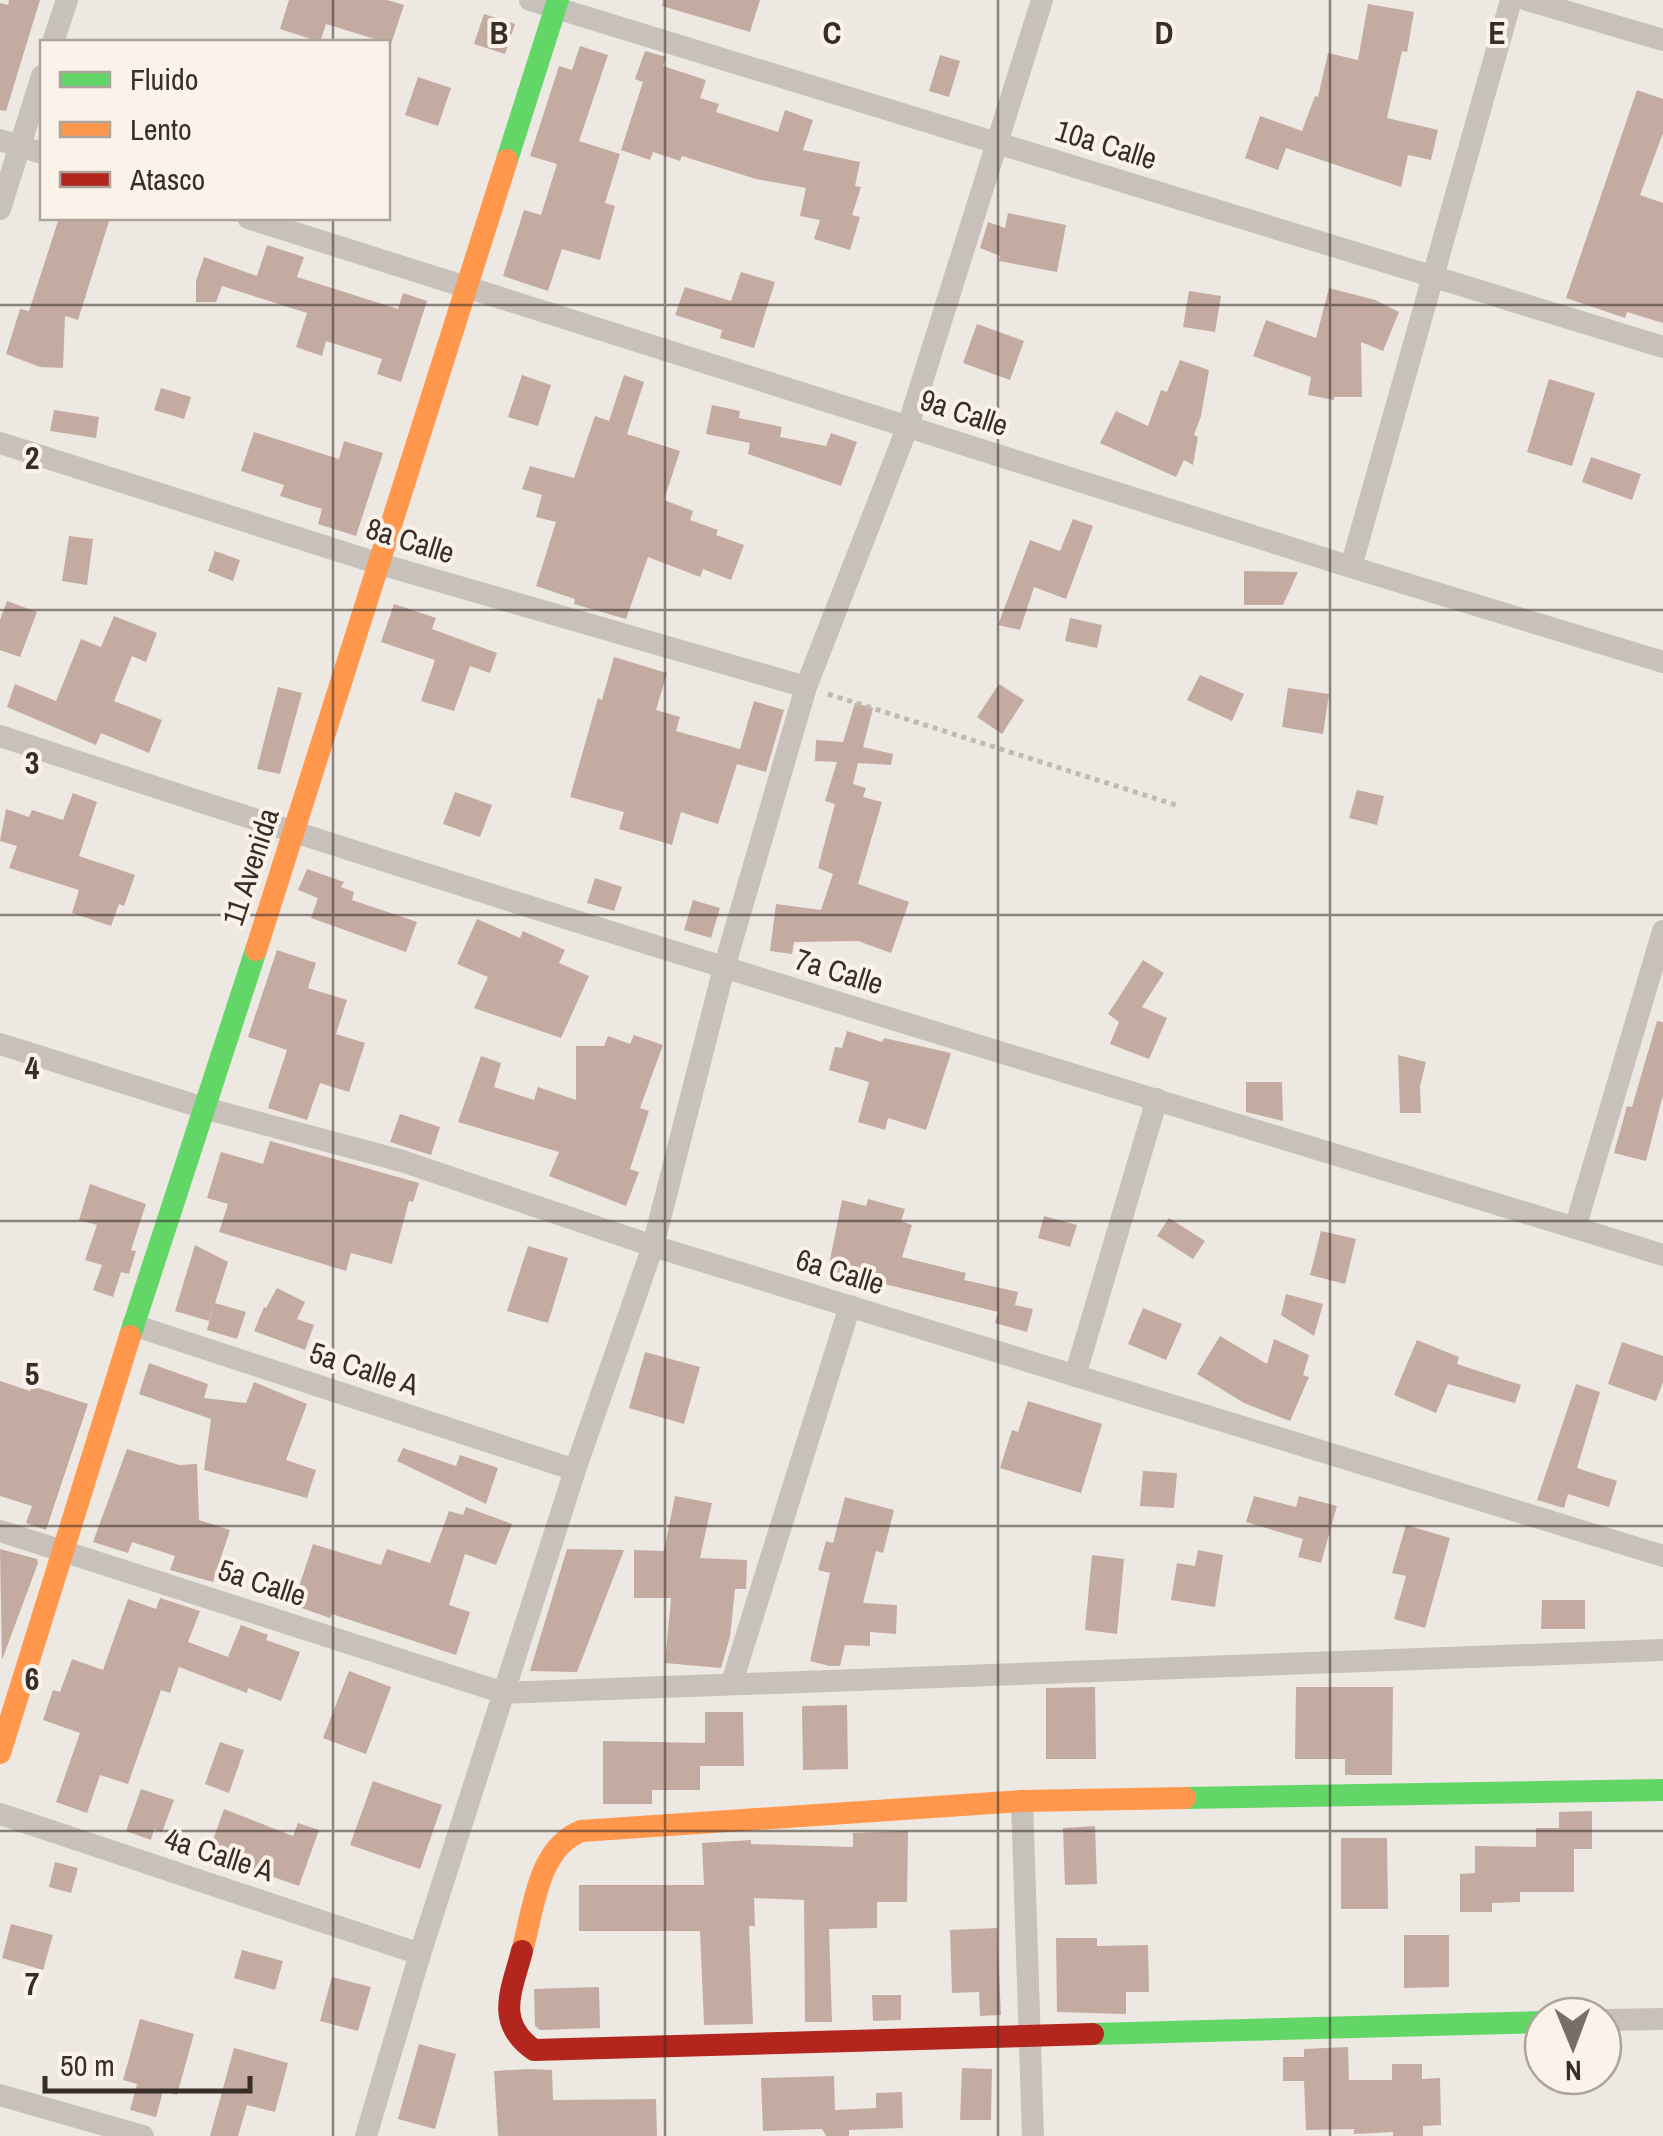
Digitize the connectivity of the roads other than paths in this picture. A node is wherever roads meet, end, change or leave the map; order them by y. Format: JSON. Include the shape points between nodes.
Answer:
{"nodes":[{"id":1,"x":67,"y":0,"type":"edge"},
{"id":2,"x":530,"y":0,"type":"edge"},
{"id":3,"x":1042,"y":0,"type":"edge"},
{"id":4,"x":1511,"y":0,"type":"edge"},
{"id":5,"x":1527,"y":0,"type":"edge"},
{"id":6,"x":557,"y":4,"type":"edge"},
{"id":7,"x":54,"y":40,"type":"edge"},
{"id":8,"x":1663,"y":40,"type":"edge"},
{"id":9,"x":40,"y":83,"type":"edge"},
{"id":10,"x":998,"y":143,"type":"junction"},
{"id":11,"x":21,"y":146,"type":"edge"},
{"id":12,"x":0,"y":209,"type":"edge"},
{"id":13,"x":254,"y":220,"type":"edge"},
{"id":14,"x":1432,"y":276,"type":"junction"},
{"id":15,"x":468,"y":286,"type":"junction"},
{"id":16,"x":1663,"y":347,"type":"edge"},
{"id":17,"x":908,"y":426,"type":"junction"},
{"id":18,"x":0,"y":443,"type":"edge"},
{"id":19,"x":380,"y":564,"type":"junction"},
{"id":20,"x":1351,"y":567,"type":"junction"},
{"id":21,"x":1663,"y":662,"type":"edge"},
{"id":22,"x":806,"y":688,"type":"junction"},
{"id":23,"x":0,"y":736,"type":"edge"},
{"id":24,"x":294,"y":834,"type":"junction"},
{"id":25,"x":1663,"y":931,"type":"edge"},
{"id":26,"x":1659,"y":959,"type":"edge"},
{"id":27,"x":724,"y":968,"type":"junction"},
{"id":28,"x":0,"y":1044,"type":"edge"},
{"id":29,"x":1157,"y":1099,"type":"junction"},
{"id":30,"x":204,"y":1108,"type":"junction"},
{"id":31,"x":1575,"y":1228,"type":"junction"},
{"id":32,"x":652,"y":1246,"type":"junction"},
{"id":33,"x":1663,"y":1254,"type":"edge"},
{"id":34,"x":850,"y":1306,"type":"junction"},
{"id":35,"x":134,"y":1325,"type":"junction"},
{"id":36,"x":1075,"y":1376,"type":"junction"},
{"id":37,"x":575,"y":1470,"type":"junction"},
{"id":38,"x":0,"y":1531,"type":"edge"},
{"id":39,"x":65,"y":1550,"type":"junction"},
{"id":40,"x":1663,"y":1556,"type":"edge"},
{"id":41,"x":1663,"y":1650,"type":"edge"},
{"id":42,"x":732,"y":1682,"type":"junction"},
{"id":43,"x":504,"y":1693,"type":"junction"},
{"id":44,"x":0,"y":1753,"type":"edge"},
{"id":45,"x":1663,"y":1790,"type":"edge"},
{"id":46,"x":1022,"y":1801,"type":"junction"},
{"id":47,"x":0,"y":1814,"type":"edge"},
{"id":48,"x":420,"y":1954,"type":"junction"},
{"id":49,"x":1663,"y":2019,"type":"edge"},
{"id":50,"x":1623,"y":2020,"type":"edge"},
{"id":51,"x":1523,"y":2023,"type":"edge"},
{"id":52,"x":1029,"y":2037,"type":"junction"},
{"id":53,"x":0,"y":2095,"type":"edge"},
{"id":54,"x":143,"y":2136,"type":"edge"},
{"id":55,"x":366,"y":2136,"type":"edge"},
{"id":56,"x":1033,"y":2136,"type":"edge"}],
"edges":[{"from":1,"to":7,"type":"street"},
{"from":2,"to":6,"type":"street","name":"10a Calle"},
{"from":3,"to":10,"type":"street"},
{"from":4,"to":14,"type":"street"},
{"from":5,"to":8,"type":"street"},
{"from":6,"to":10,"type":"street","name":"10a Calle"},
{"from":6,"to":15,"type":"street","name":"11 Avenida"},
{"from":9,"to":11,"type":"street"},
{"from":10,"to":14,"type":"street","name":"10a Calle"},
{"from":10,"to":17,"type":"street"},
{"from":11,"to":12,"type":"street"},
{"from":13,"to":15,"type":"street","name":"9a Calle"},
{"from":14,"to":16,"type":"street","name":"10a Calle"},
{"from":14,"to":20,"type":"street"},
{"from":15,"to":17,"type":"street","name":"9a Calle"},
{"from":15,"to":19,"type":"street","name":"11 Avenida"},
{"from":17,"to":20,"type":"street","name":"9a Calle"},
{"from":17,"to":22,"type":"street"},
{"from":18,"to":19,"type":"street","name":"8a Calle"},
{"from":19,"to":22,"type":"street","name":"8a Calle"},
{"from":19,"to":24,"type":"street","name":"11 Avenida"},
{"from":20,"to":21,"type":"street","name":"9a Calle"},
{"from":22,"to":27,"type":"street"},
{"from":23,"to":24,"type":"street","name":"7a Calle"},
{"from":24,"to":27,"type":"street","name":"7a Calle"},
{"from":24,"to":30,"type":"street","name":"11 Avenida"},
{"from":25,"to":26,"type":"street"},
{"from":26,"to":31,"type":"street"},
{"from":27,"to":29,"type":"street","name":"7a Calle"},
{"from":27,"to":32,"type":"street"},
{"from":28,"to":30,"type":"street","name":"6a Calle"},
{"from":29,"to":31,"type":"street","name":"7a Calle"},
{"from":29,"to":36,"type":"street"},
{"from":30,"to":32,"type":"street","name":"6a Calle","via":[[402,1161]]},
{"from":30,"to":35,"type":"street","name":"11 Avenida"},
{"from":31,"to":33,"type":"street","name":"7a Calle"},
{"from":32,"to":34,"type":"street","name":"6a Calle"},
{"from":32,"to":37,"type":"street"},
{"from":34,"to":36,"type":"street","name":"6a Calle"},
{"from":34,"to":42,"type":"street"},
{"from":35,"to":37,"type":"street","name":"5a Calle A"},
{"from":35,"to":39,"type":"street","name":"11 Avenida"},
{"from":36,"to":40,"type":"street","name":"6a Calle"},
{"from":37,"to":43,"type":"street"},
{"from":38,"to":39,"type":"street","name":"5a Calle"},
{"from":39,"to":43,"type":"street","name":"5a Calle"},
{"from":39,"to":44,"type":"street","name":"11 Avenida"},
{"from":41,"to":42,"type":"street"},
{"from":42,"to":43,"type":"street"},
{"from":43,"to":48,"type":"street"},
{"from":45,"to":46,"type":"street"},
{"from":46,"to":52,"type":"street"},
{"from":46,"to":52,"type":"street","via":[[581,1831],[564,1838],[547,1861],[507,2007],[517,2038],[534,2050]]},
{"from":47,"to":48,"type":"street","name":"4a Calle A"},
{"from":48,"to":55,"type":"street"},
{"from":49,"to":50,"type":"street"},
{"from":51,"to":52,"type":"street"},
{"from":52,"to":56,"type":"street"},
{"from":53,"to":54,"type":"street"}]}
